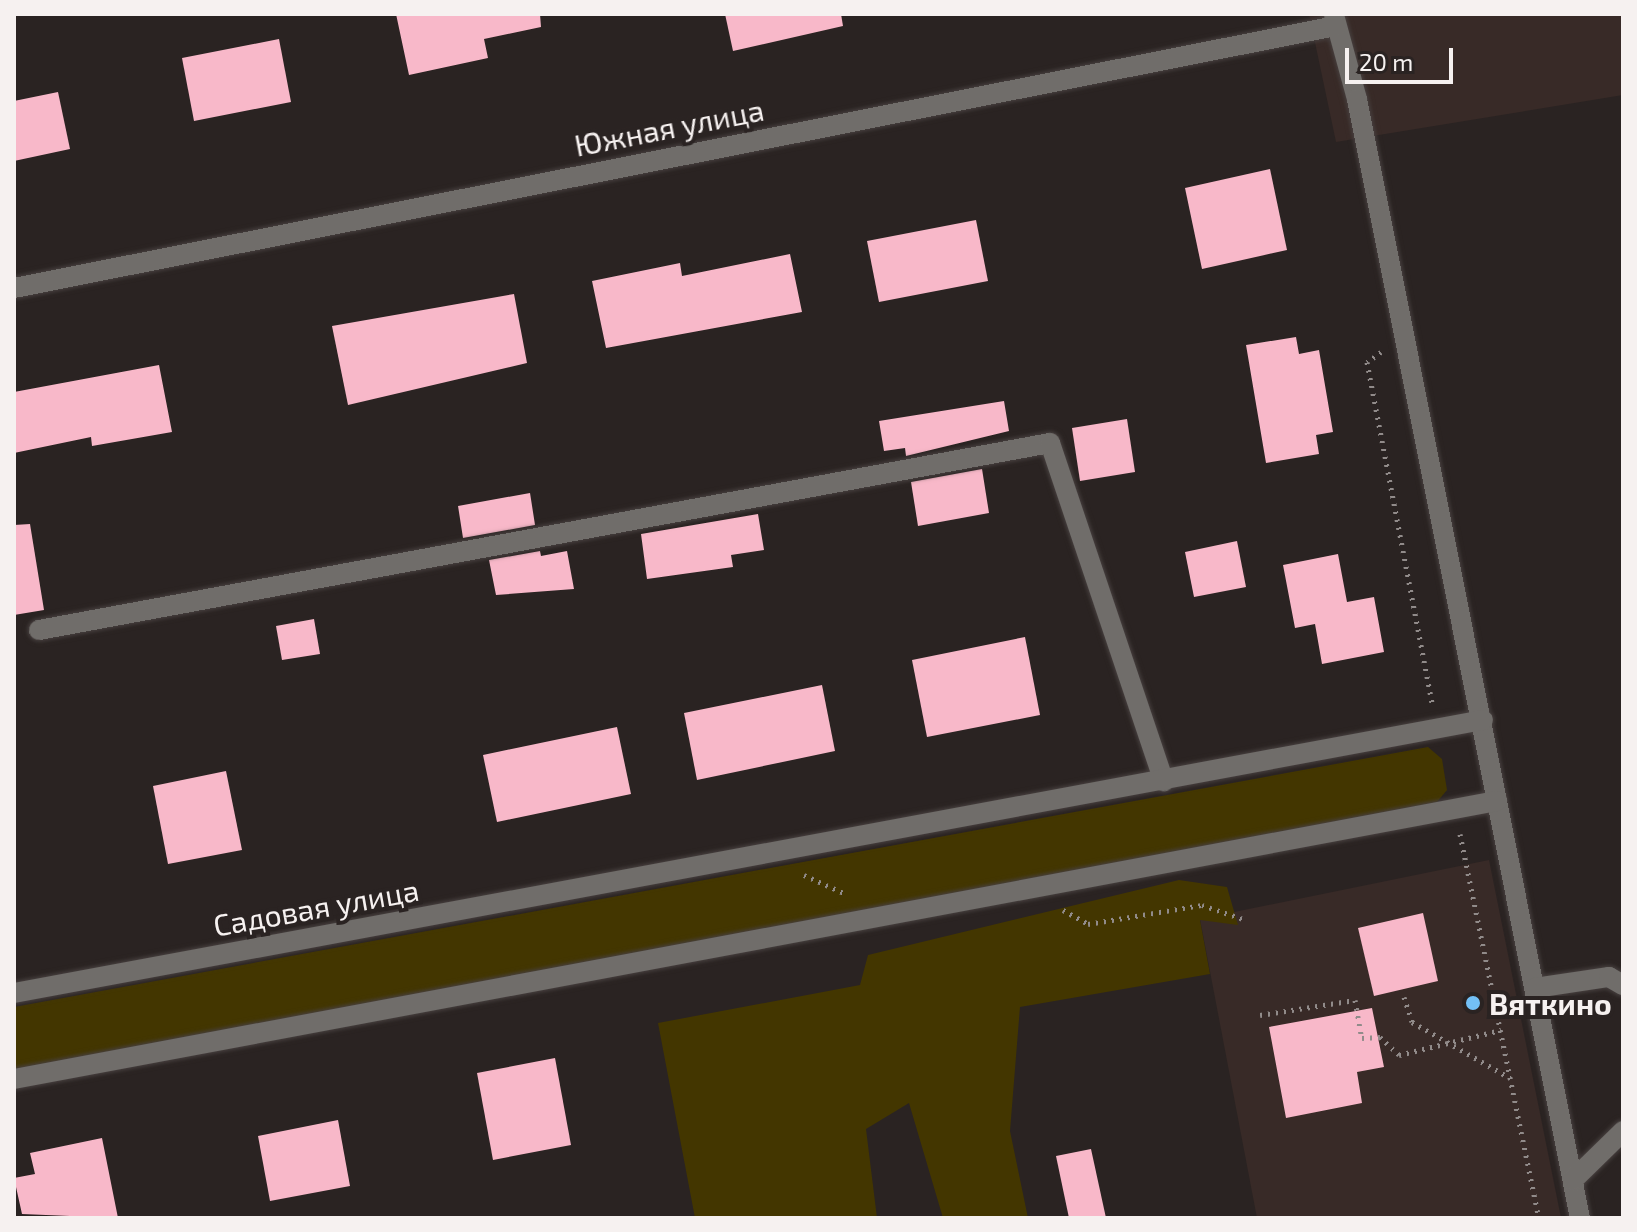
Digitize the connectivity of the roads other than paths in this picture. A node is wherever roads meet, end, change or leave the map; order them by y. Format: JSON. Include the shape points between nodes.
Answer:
{"nodes":[{"id":1,"x":1335,"y":20,"type":"edge"},
{"id":2,"x":14,"y":288,"type":"edge"},
{"id":3,"x":39,"y":630,"type":"dead end"},
{"id":4,"x":1483,"y":720,"type":"junction"},
{"id":5,"x":1164,"y":781,"type":"junction"},
{"id":6,"x":1497,"y":801,"type":"junction"},
{"id":7,"x":1623,"y":985,"type":"edge"},
{"id":8,"x":1535,"y":988,"type":"junction"},
{"id":9,"x":14,"y":993,"type":"edge"},
{"id":10,"x":14,"y":1079,"type":"edge"},
{"id":11,"x":1623,"y":1131,"type":"edge"},
{"id":12,"x":1573,"y":1180,"type":"junction"},
{"id":13,"x":1580,"y":1218,"type":"edge"}],
"edges":[{"from":1,"to":2,"type":"street","name":"Южная улица"},
{"from":1,"to":4,"type":"street"},
{"from":3,"to":5,"type":"street","via":[[1050,443]]},
{"from":4,"to":5,"type":"street","name":"Садовая улица"},
{"from":4,"to":6,"type":"street"},
{"from":5,"to":9,"type":"street","name":"Садовая улица"},
{"from":6,"to":8,"type":"street"},
{"from":6,"to":10,"type":"street"},
{"from":7,"to":8,"type":"street","via":[[1609,977]]},
{"from":8,"to":12,"type":"street"},
{"from":11,"to":12,"type":"street"},
{"from":12,"to":13,"type":"street"}]}
